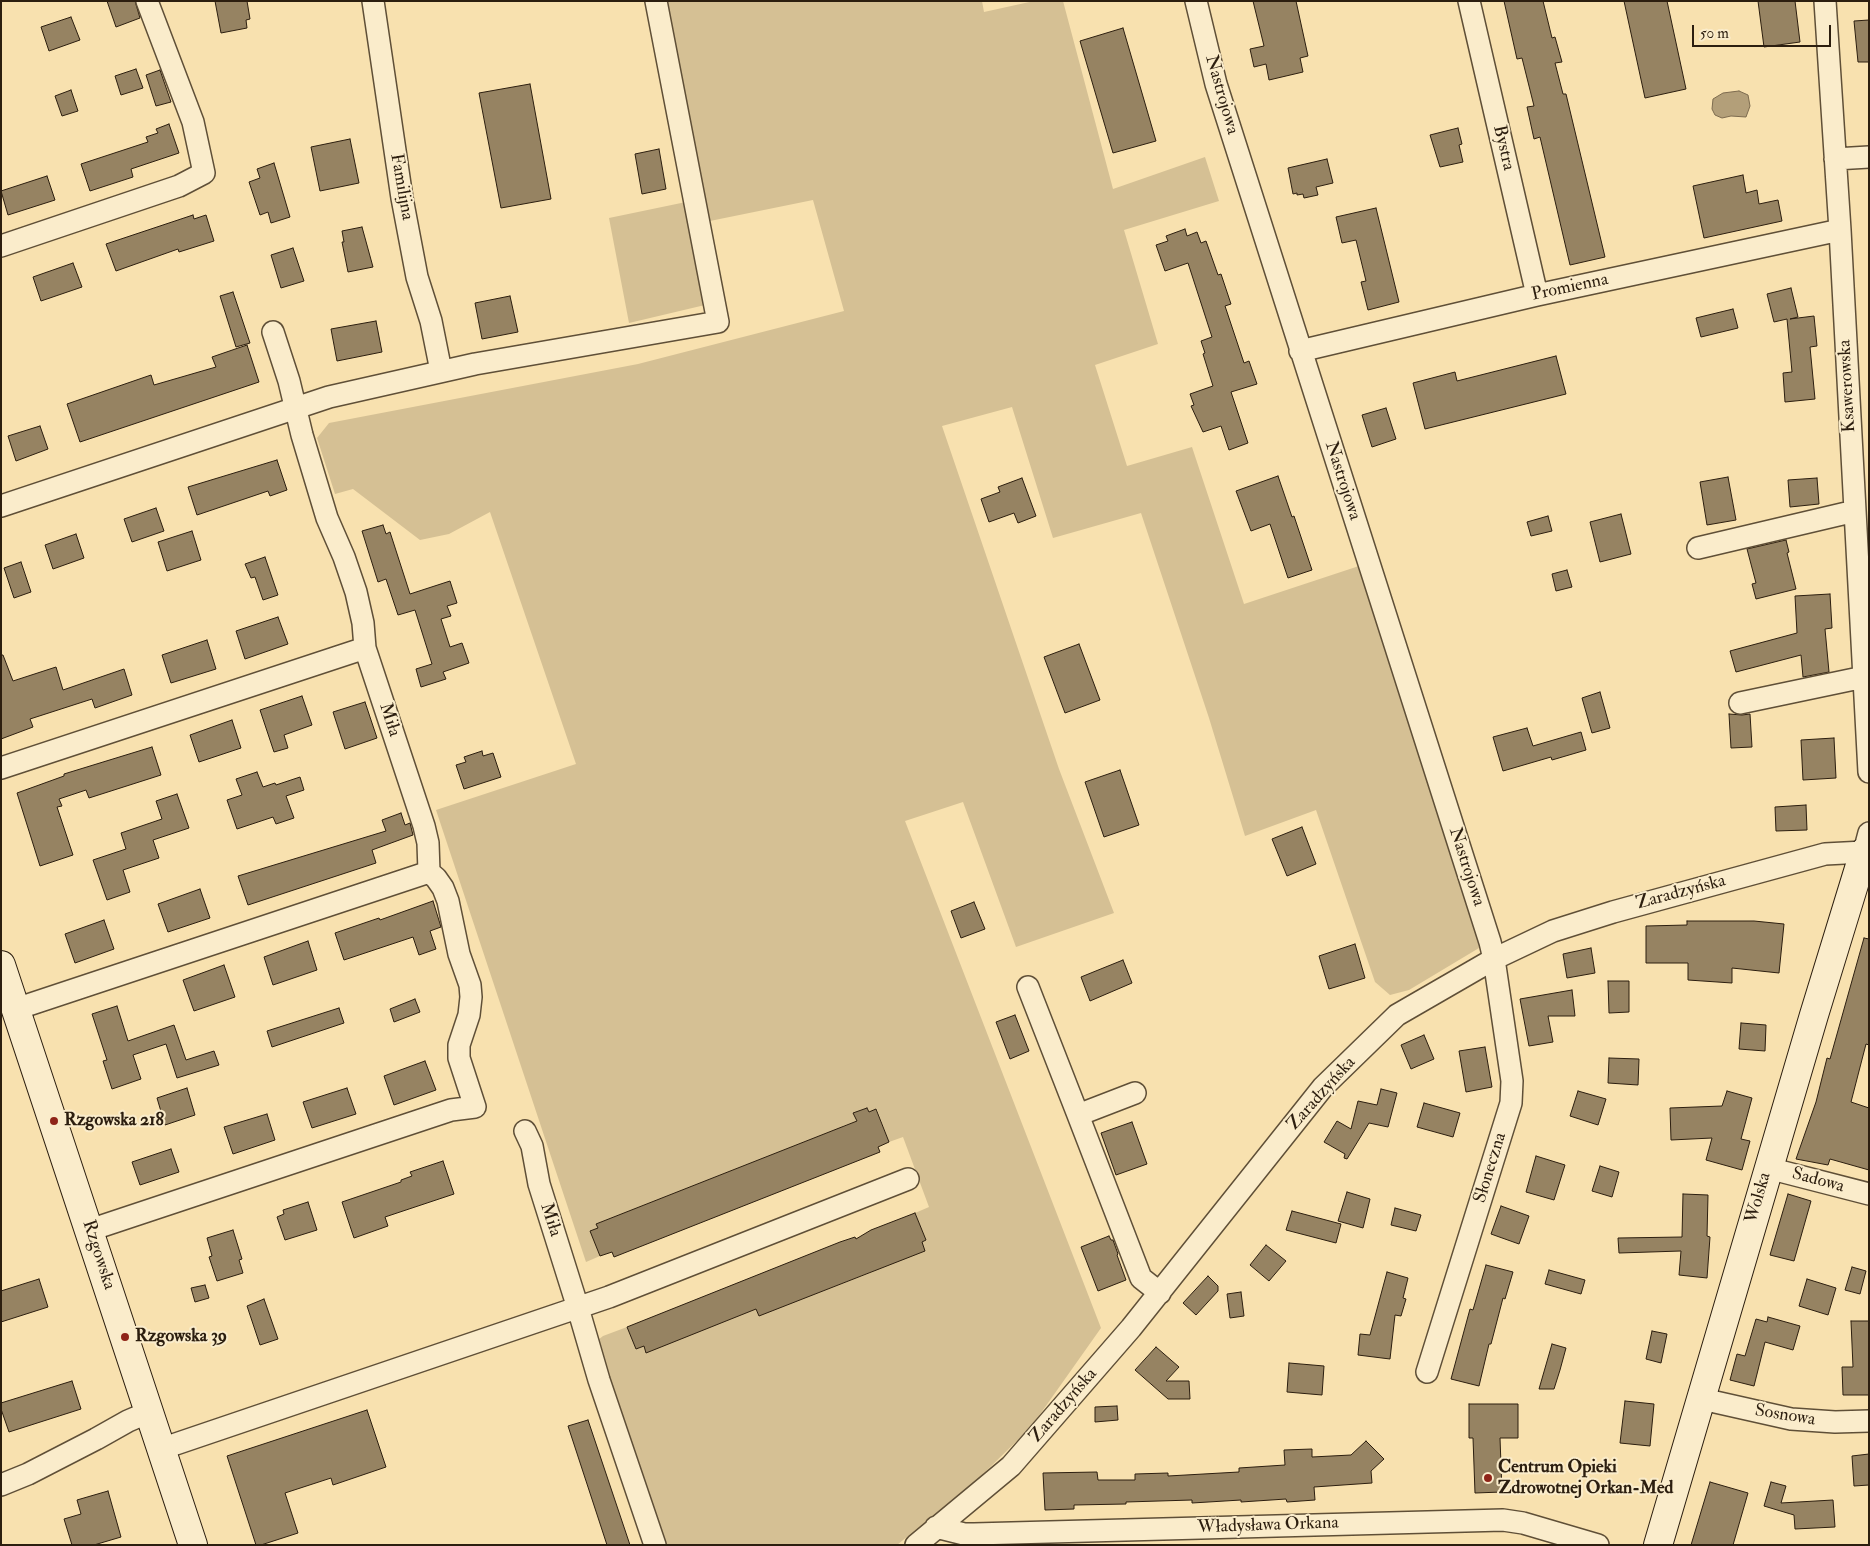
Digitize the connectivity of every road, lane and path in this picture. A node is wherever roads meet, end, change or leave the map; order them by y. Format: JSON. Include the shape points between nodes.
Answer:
{"nodes":[{"id":1,"x":147,"y":1,"type":"edge"},
{"id":2,"x":373,"y":1,"type":"edge"},
{"id":3,"x":656,"y":1,"type":"edge"},
{"id":4,"x":1196,"y":1,"type":"edge"},
{"id":5,"x":1469,"y":1,"type":"edge"},
{"id":6,"x":1825,"y":1,"type":"edge"},
{"id":7,"x":1869,"y":157,"type":"edge"},
{"id":8,"x":1835,"y":159,"type":"junction"},
{"id":9,"x":1840,"y":230,"type":"junction"},
{"id":10,"x":1,"y":246,"type":"edge"},
{"id":11,"x":1537,"y":295,"type":"junction"},
{"id":12,"x":273,"y":332,"type":"dead end"},
{"id":13,"x":1300,"y":351,"type":"junction"},
{"id":14,"x":441,"y":371,"type":"junction"},
{"id":15,"x":297,"y":408,"type":"junction"},
{"id":16,"x":1,"y":506,"type":"edge"},
{"id":17,"x":1855,"y":511,"type":"junction"},
{"id":18,"x":1698,"y":548,"type":"dead end"},
{"id":19,"x":365,"y":648,"type":"junction"},
{"id":20,"x":1864,"y":678,"type":"junction"},
{"id":21,"x":1740,"y":703,"type":"dead end"},
{"id":22,"x":1,"y":768,"type":"edge"},
{"id":23,"x":1869,"y":772,"type":"edge"},
{"id":24,"x":1867,"y":845,"type":"edge"},
{"id":25,"x":429,"y":872,"type":"junction"},
{"id":26,"x":1494,"y":959,"type":"junction"},
{"id":27,"x":1,"y":965,"type":"edge"},
{"id":28,"x":1028,"y":987,"type":"dead end"},
{"id":29,"x":16,"y":1009,"type":"junction"},
{"id":30,"x":1135,"y":1093,"type":"dead end"},
{"id":31,"x":1078,"y":1115,"type":"junction"},
{"id":32,"x":525,"y":1131,"type":"dead end"},
{"id":33,"x":1768,"y":1168,"type":"junction"},
{"id":34,"x":908,"y":1179,"type":"dead end"},
{"id":35,"x":1869,"y":1194,"type":"edge"},
{"id":36,"x":90,"y":1230,"type":"junction"},
{"id":37,"x":1160,"y":1292,"type":"junction"},
{"id":38,"x":578,"y":1308,"type":"junction"},
{"id":39,"x":1427,"y":1372,"type":"dead end"},
{"id":40,"x":1702,"y":1399,"type":"junction"},
{"id":41,"x":150,"y":1412,"type":"junction"},
{"id":42,"x":1869,"y":1421,"type":"edge"},
{"id":43,"x":161,"y":1449,"type":"junction"},
{"id":44,"x":1,"y":1485,"type":"edge"},
{"id":45,"x":936,"y":1527,"type":"junction"},
{"id":46,"x":193,"y":1545,"type":"edge"},
{"id":47,"x":656,"y":1545,"type":"edge"},
{"id":48,"x":916,"y":1545,"type":"edge"},
{"id":49,"x":1598,"y":1545,"type":"edge"},
{"id":50,"x":1658,"y":1545,"type":"edge"}],
"edges":[{"from":1,"to":10,"type":"street","via":[[193,122],[204,173],[179,186]]},
{"from":2,"to":14,"type":"street","name":"Familijna","via":[[402,198],[417,277],[431,320]]},
{"from":3,"to":14,"type":"street","via":[[718,322]]},
{"from":4,"to":13,"type":"street","name":"Nastrojowa","via":[[1216,84]]},
{"from":5,"to":11,"type":"street","name":"Bystra"},
{"from":6,"to":8,"type":"street","name":"Ksawerowska"},
{"from":7,"to":8,"type":"street"},
{"from":8,"to":9,"type":"street","name":"Ksawerowska"},
{"from":9,"to":11,"type":"street","name":"Promienna"},
{"from":9,"to":17,"type":"street","name":"Ksawerowska"},
{"from":11,"to":13,"type":"street","name":"Promienna"},
{"from":12,"to":15,"type":"street","name":"Miła"},
{"from":13,"to":26,"type":"street","name":"Nastrojowa"},
{"from":14,"to":15,"type":"street","via":[[329,397]]},
{"from":15,"to":16,"type":"street"},
{"from":15,"to":19,"type":"street","name":"Miła","via":[[327,518],[356,592],[364,623]]},
{"from":17,"to":18,"type":"street"},
{"from":17,"to":20,"type":"street","name":"Ksawerowska"},
{"from":19,"to":22,"type":"street"},
{"from":19,"to":25,"type":"street","name":"Miła","via":[[424,826]]},
{"from":20,"to":21,"type":"street"},
{"from":20,"to":23,"type":"street","name":"Ksawerowska"},
{"from":24,"to":26,"type":"street","name":"Zaradzyńska","via":[[1613,912],[1554,931]]},
{"from":24,"to":33,"type":"street","name":"Wolska"},
{"from":25,"to":29,"type":"street"},
{"from":25,"to":36,"type":"street","via":[[443,888],[448,900],[470,985],[469,1015],[459,1046],[459,1058],[475,1107],[451,1110]]},
{"from":26,"to":37,"type":"street","name":"Zaradzyńska","via":[[1397,1015],[1323,1087]]},
{"from":26,"to":39,"type":"street","name":"Słoneczna","via":[[1512,1081],[1510,1104]]},
{"from":27,"to":29,"type":"street","name":"Rzgowska"},
{"from":28,"to":31,"type":"street"},
{"from":29,"to":36,"type":"street","name":"Rzgowska"},
{"from":30,"to":31,"type":"street"},
{"from":31,"to":37,"type":"street","via":[[1141,1278]]},
{"from":32,"to":38,"type":"street","name":"Miła","via":[[532,1146],[538,1184]]},
{"from":33,"to":35,"type":"street","name":"Sadowa"},
{"from":33,"to":40,"type":"street","name":"Wolska"},
{"from":34,"to":38,"type":"street"},
{"from":36,"to":41,"type":"street","name":"Rzgowska"},
{"from":37,"to":45,"type":"street","name":"Zaradzyńska","via":[[1011,1466]]},
{"from":38,"to":43,"type":"street"},
{"from":38,"to":47,"type":"street","name":"Miła","via":[[599,1380]]},
{"from":40,"to":42,"type":"street","name":"Sosnowa","via":[[1791,1419]]},
{"from":40,"to":50,"type":"street","name":"Wolska"},
{"from":41,"to":43,"type":"street","name":"Rzgowska"},
{"from":41,"to":44,"type":"street"},
{"from":43,"to":46,"type":"street","name":"Rzgowska"},
{"from":45,"to":48,"type":"street","name":"Zaradzyńska"},
{"from":45,"to":49,"type":"street","name":"Władysława Orkana","via":[[974,1534],[1503,1520],[1523,1522]]}]}
